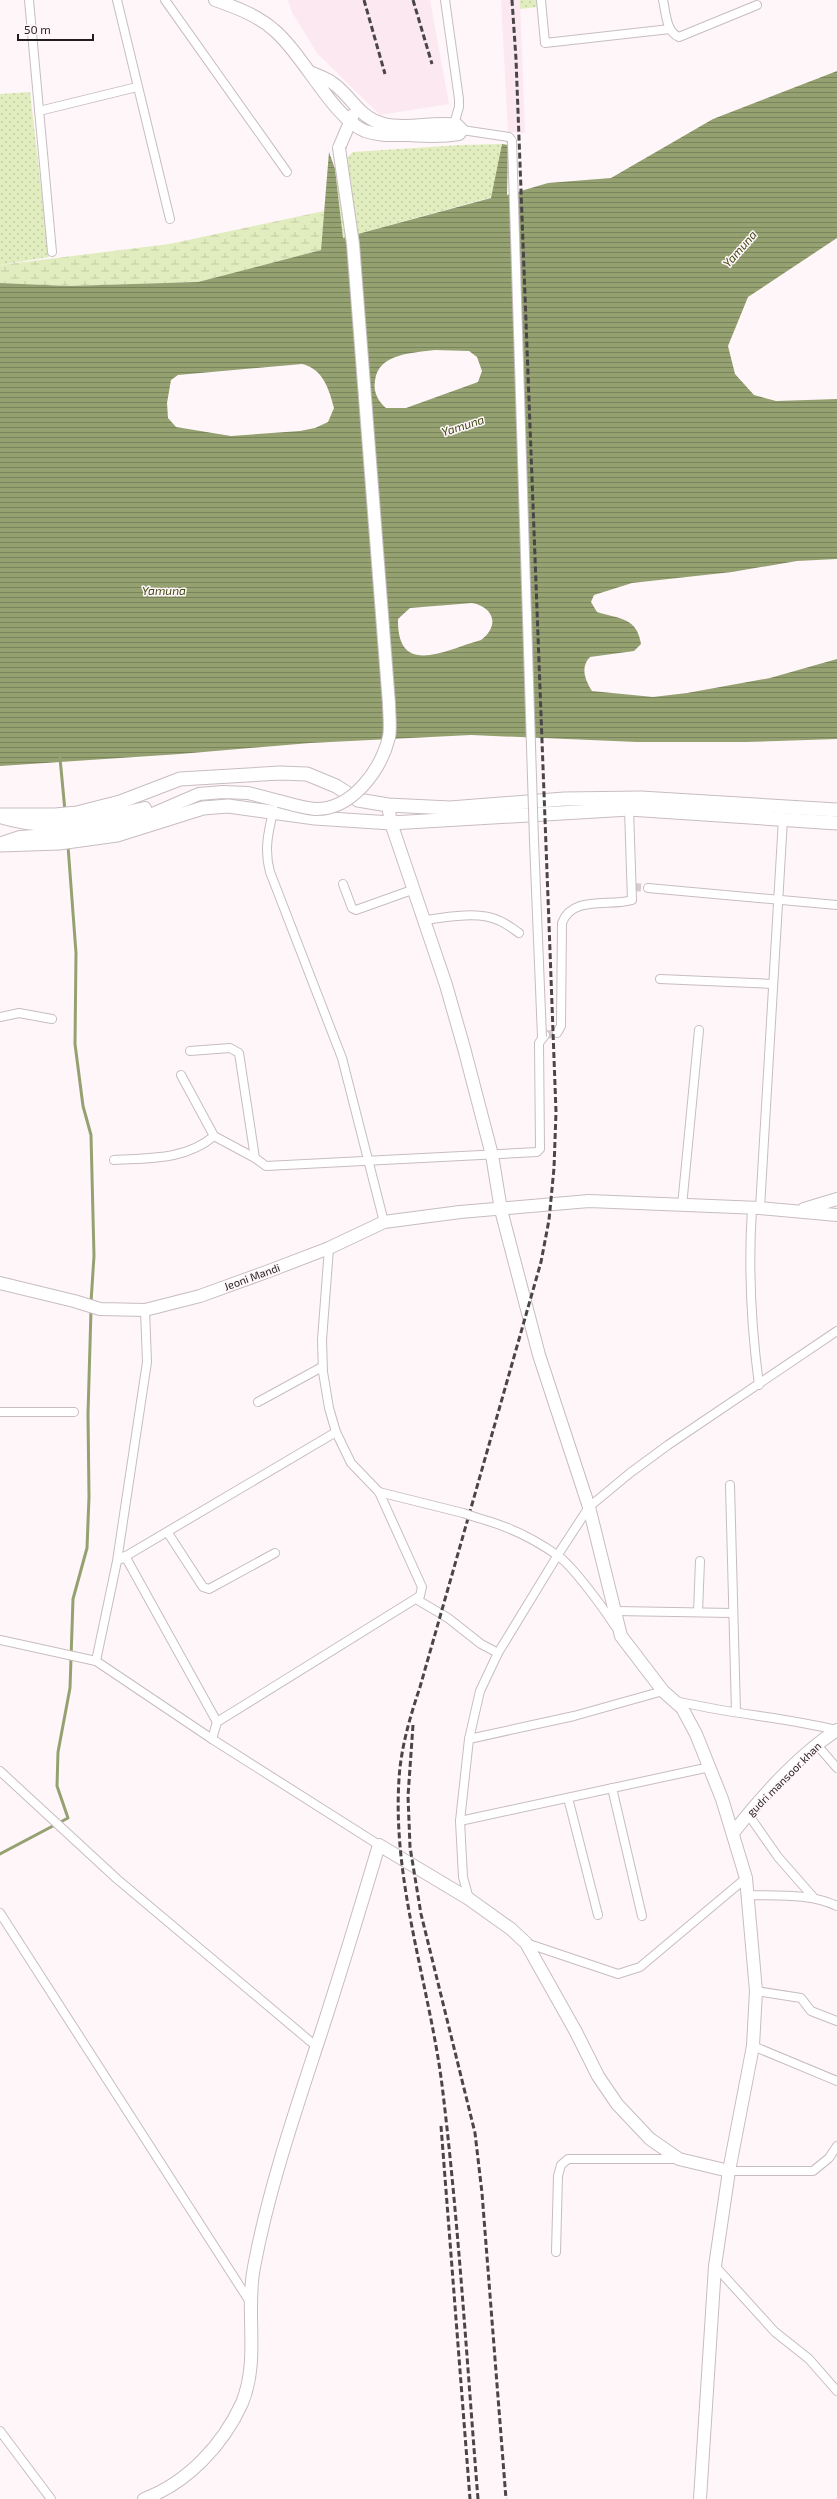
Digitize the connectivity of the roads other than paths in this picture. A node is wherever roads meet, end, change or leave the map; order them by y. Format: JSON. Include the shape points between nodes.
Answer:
{"nodes":[{"id":1,"x":29,"y":0,"type":"edge"},
{"id":2,"x":117,"y":0,"type":"edge"},
{"id":3,"x":165,"y":0,"type":"edge"},
{"id":4,"x":215,"y":0,"type":"edge"},
{"id":5,"x":445,"y":0,"type":"edge"},
{"id":6,"x":541,"y":0,"type":"edge"},
{"id":7,"x":663,"y":0,"type":"edge"},
{"id":8,"x":757,"y":5,"type":"dead end"},
{"id":9,"x":670,"y":29,"type":"junction"},
{"id":10,"x":312,"y":73,"type":"junction"},
{"id":11,"x":137,"y":87,"type":"junction"},
{"id":12,"x":357,"y":109,"type":"junction"},
{"id":13,"x":39,"y":111,"type":"junction"},
{"id":14,"x":350,"y":120,"type":"junction"},
{"id":15,"x":458,"y":127,"type":"junction"},
{"id":16,"x":403,"y":130,"type":"junction"},
{"id":17,"x":287,"y":172,"type":"dead end"},
{"id":18,"x":170,"y":219,"type":"dead end"},
{"id":19,"x":52,"y":252,"type":"dead end"},
{"id":20,"x":388,"y":805,"type":"junction"},
{"id":21,"x":276,"y":806,"type":"junction"},
{"id":22,"x":629,"y":809,"type":"junction"},
{"id":23,"x":837,"y":810,"type":"edge"},
{"id":24,"x":0,"y":816,"type":"edge"},
{"id":25,"x":783,"y":818,"type":"junction"},
{"id":26,"x":391,"y":823,"type":"junction"},
{"id":27,"x":837,"y":823,"type":"edge"},
{"id":28,"x":78,"y":827,"type":"junction"},
{"id":29,"x":57,"y":830,"type":"junction"},
{"id":30,"x":0,"y":844,"type":"edge"},
{"id":31,"x":343,"y":884,"type":"dead end"},
{"id":32,"x":648,"y":888,"type":"tunnel mouth"},
{"id":33,"x":412,"y":890,"type":"junction"},
{"id":34,"x":779,"y":899,"type":"junction"},
{"id":35,"x":837,"y":904,"type":"edge"},
{"id":36,"x":422,"y":920,"type":"junction"},
{"id":37,"x":519,"y":933,"type":"dead end"},
{"id":38,"x":660,"y":979,"type":"dead end"},
{"id":39,"x":773,"y":984,"type":"junction"},
{"id":40,"x":0,"y":1017,"type":"edge"},
{"id":41,"x":52,"y":1019,"type":"dead end"},
{"id":42,"x":698,"y":1030,"type":"dead end"},
{"id":43,"x":557,"y":1033,"type":"dead end"},
{"id":44,"x":190,"y":1051,"type":"dead end"},
{"id":45,"x":181,"y":1075,"type":"dead end"},
{"id":46,"x":214,"y":1136,"type":"junction"},
{"id":47,"x":492,"y":1155,"type":"junction"},
{"id":48,"x":255,"y":1158,"type":"junction"},
{"id":49,"x":114,"y":1160,"type":"dead end"},
{"id":50,"x":368,"y":1162,"type":"junction"},
{"id":51,"x":837,"y":1199,"type":"edge"},
{"id":52,"x":682,"y":1206,"type":"junction"},
{"id":53,"x":756,"y":1208,"type":"junction"},
{"id":54,"x":501,"y":1210,"type":"junction"},
{"id":55,"x":799,"y":1211,"type":"junction"},
{"id":56,"x":837,"y":1215,"type":"edge"},
{"id":57,"x":384,"y":1222,"type":"junction"},
{"id":58,"x":329,"y":1248,"type":"junction"},
{"id":59,"x":0,"y":1283,"type":"edge"},
{"id":60,"x":145,"y":1310,"type":"junction"},
{"id":61,"x":837,"y":1332,"type":"edge"},
{"id":62,"x":322,"y":1367,"type":"junction"},
{"id":63,"x":759,"y":1384,"type":"junction"},
{"id":64,"x":258,"y":1402,"type":"dead end"},
{"id":65,"x":0,"y":1412,"type":"edge"},
{"id":66,"x":74,"y":1412,"type":"dead end"},
{"id":67,"x":336,"y":1432,"type":"junction"},
{"id":68,"x":730,"y":1485,"type":"dead end"},
{"id":69,"x":378,"y":1492,"type":"junction"},
{"id":70,"x":589,"y":1507,"type":"junction"},
{"id":71,"x":168,"y":1533,"type":"junction"},
{"id":72,"x":275,"y":1553,"type":"dead end"},
{"id":73,"x":558,"y":1555,"type":"junction"},
{"id":74,"x":125,"y":1556,"type":"junction"},
{"id":75,"x":117,"y":1561,"type":"junction"},
{"id":76,"x":700,"y":1562,"type":"dead end"},
{"id":77,"x":416,"y":1600,"type":"junction"},
{"id":78,"x":615,"y":1611,"type":"junction"},
{"id":79,"x":698,"y":1612,"type":"junction"},
{"id":80,"x":733,"y":1613,"type":"junction"},
{"id":81,"x":621,"y":1636,"type":"junction"},
{"id":82,"x":0,"y":1640,"type":"edge"},
{"id":83,"x":498,"y":1653,"type":"junction"},
{"id":84,"x":96,"y":1661,"type":"junction"},
{"id":85,"x":663,"y":1691,"type":"junction"},
{"id":86,"x":672,"y":1700,"type":"junction"},
{"id":87,"x":736,"y":1712,"type":"junction"},
{"id":88,"x":217,"y":1722,"type":"junction"},
{"id":89,"x":837,"y":1730,"type":"edge"},
{"id":90,"x":212,"y":1739,"type":"junction"},
{"id":91,"x":469,"y":1739,"type":"junction"},
{"id":92,"x":817,"y":1745,"type":"junction"},
{"id":93,"x":710,"y":1767,"type":"junction"},
{"id":94,"x":837,"y":1768,"type":"edge"},
{"id":95,"x":0,"y":1771,"type":"edge"},
{"id":96,"x":612,"y":1788,"type":"junction"},
{"id":97,"x":568,"y":1798,"type":"junction"},
{"id":98,"x":748,"y":1814,"type":"junction"},
{"id":99,"x":460,"y":1821,"type":"junction"},
{"id":100,"x":733,"y":1832,"type":"junction"},
{"id":101,"x":379,"y":1844,"type":"junction"},
{"id":102,"x":746,"y":1878,"type":"junction"},
{"id":103,"x":747,"y":1895,"type":"junction"},
{"id":104,"x":814,"y":1898,"type":"junction"},
{"id":105,"x":469,"y":1899,"type":"junction"},
{"id":106,"x":837,"y":1906,"type":"edge"},
{"id":107,"x":0,"y":1913,"type":"edge"},
{"id":108,"x":598,"y":1915,"type":"dead end"},
{"id":109,"x":642,"y":1916,"type":"dead end"},
{"id":110,"x":526,"y":1943,"type":"junction"},
{"id":111,"x":756,"y":1991,"type":"junction"},
{"id":112,"x":837,"y":2021,"type":"edge"},
{"id":113,"x":317,"y":2046,"type":"junction"},
{"id":114,"x":753,"y":2046,"type":"junction"},
{"id":115,"x":837,"y":2081,"type":"edge"},
{"id":116,"x":837,"y":2146,"type":"edge"},
{"id":117,"x":679,"y":2159,"type":"junction"},
{"id":118,"x":729,"y":2171,"type":"junction"},
{"id":119,"x":556,"y":2252,"type":"dead end"},
{"id":120,"x":715,"y":2266,"type":"junction"},
{"id":121,"x":250,"y":2302,"type":"junction"},
{"id":122,"x":837,"y":2392,"type":"edge"},
{"id":123,"x":0,"y":2431,"type":"edge"},
{"id":124,"x":51,"y":2499,"type":"edge"},
{"id":125,"x":144,"y":2499,"type":"edge"},
{"id":126,"x":700,"y":2499,"type":"edge"}],
"edges":[{"from":1,"to":13,"type":"street"},
{"from":2,"to":11,"type":"street"},
{"from":3,"to":17,"type":"street"},
{"from":4,"to":10,"type":"main road","via":[[266,23]]},
{"from":5,"to":15,"type":"street","via":[[459,99]]},
{"from":6,"to":9,"type":"street","via":[[544,43]]},
{"from":7,"to":9,"type":"street"},
{"from":8,"to":9,"type":"street","via":[[679,37]]},
{"from":10,"to":12,"type":"main road","via":[[334,84]]},
{"from":10,"to":14,"type":"main road","via":[[323,91]]},
{"from":11,"to":13,"type":"street"},
{"from":11,"to":18,"type":"street"},
{"from":12,"to":14,"type":"main road"},
{"from":12,"to":16,"type":"main road","via":[[382,124]]},
{"from":13,"to":19,"type":"street"},
{"from":14,"to":16,"type":"main road","via":[[365,131],[382,135]]},
{"from":14,"to":21,"type":"main road","bridge":true,"via":[[339,148],[353,244],[389,704],[389,736],[380,763],[362,787],[341,802],[315,809]]},
{"from":15,"to":16,"type":"main road"},
{"from":15,"to":47,"type":"street","bridge":true,"via":[[509,137],[512,141],[534,841],[544,1036],[539,1043],[540,1149],[531,1154]]},
{"from":20,"to":23,"type":"main road","via":[[450,808],[564,800],[641,798]]},
{"from":20,"to":26,"type":"main road"},
{"from":20,"to":28,"type":"main road","via":[[368,804],[336,786],[307,774],[280,773],[180,779],[120,802]]},
{"from":21,"to":26,"type":"main road","via":[[315,818]]},
{"from":21,"to":28,"type":"main road","via":[[203,808],[117,835]]},
{"from":21,"to":28,"type":"main road","via":[[248,793],[199,794],[178,802]]},
{"from":21,"to":50,"type":"street","via":[[266,843],[266,857],[342,1058]]},
{"from":22,"to":25,"type":"main road"},
{"from":22,"to":26,"type":"main road"},
{"from":22,"to":43,"type":"street","via":[[632,900],[597,903],[570,910],[565,915],[562,923],[561,1026]]},
{"from":24,"to":29,"type":"main road"},
{"from":25,"to":27,"type":"main road"},
{"from":25,"to":34,"type":"street"},
{"from":26,"to":33,"type":"main road"},
{"from":28,"to":29,"type":"main road"},
{"from":28,"to":29,"type":"main road"},
{"from":29,"to":30,"type":"main road"},
{"from":31,"to":33,"type":"street","via":[[352,908],[356,910]]},
{"from":32,"to":34,"type":"street"},
{"from":33,"to":36,"type":"main road"},
{"from":34,"to":35,"type":"street"},
{"from":34,"to":39,"type":"street"},
{"from":36,"to":37,"type":"street","via":[[462,916],[491,918],[500,920]]},
{"from":36,"to":47,"type":"main road","via":[[446,984]]},
{"from":38,"to":39,"type":"street"},
{"from":39,"to":53,"type":"street"},
{"from":40,"to":41,"type":"street","via":[[19,1013]]},
{"from":42,"to":52,"type":"street"},
{"from":44,"to":48,"type":"street","via":[[230,1048],[239,1053]]},
{"from":45,"to":46,"type":"street"},
{"from":46,"to":48,"type":"street"},
{"from":46,"to":49,"type":"street","via":[[203,1146],[171,1156]]},
{"from":47,"to":50,"type":"street"},
{"from":47,"to":54,"type":"main road"},
{"from":48,"to":50,"type":"street","via":[[266,1166]]},
{"from":50,"to":57,"type":"street"},
{"from":51,"to":55,"type":"main road"},
{"from":52,"to":53,"type":"main road","name":"Jeoni Mandi"},
{"from":52,"to":54,"type":"main road","name":"Jeoni Mandi","via":[[588,1201]]},
{"from":53,"to":55,"type":"main road","name":"Jeoni Mandi"},
{"from":53,"to":63,"type":"street","via":[[749,1260]]},
{"from":54,"to":57,"type":"main road","name":"Jeoni Mandi","via":[[460,1212]]},
{"from":54,"to":70,"type":"main road","via":[[539,1355]]},
{"from":55,"to":56,"type":"main road","name":"Jeoni Mandi"},
{"from":57,"to":58,"type":"main road","name":"Jeoni Mandi"},
{"from":58,"to":60,"type":"main road","name":"Jeoni Mandi","via":[[200,1296]]},
{"from":58,"to":62,"type":"street"},
{"from":59,"to":60,"type":"main road","name":"Jeoni Mandi","via":[[100,1309]]},
{"from":60,"to":75,"type":"street","via":[[147,1362]]},
{"from":61,"to":63,"type":"street"},
{"from":62,"to":64,"type":"street"},
{"from":62,"to":67,"type":"street"},
{"from":63,"to":70,"type":"street","via":[[668,1444]]},
{"from":65,"to":66,"type":"street"},
{"from":67,"to":69,"type":"street","via":[[355,1470]]},
{"from":67,"to":71,"type":"street"},
{"from":68,"to":80,"type":"street"},
{"from":69,"to":73,"type":"street","bridge":true,"via":[[492,1521]]},
{"from":69,"to":77,"type":"street","via":[[422,1587],[423,1591]]},
{"from":70,"to":73,"type":"street"},
{"from":70,"to":78,"type":"main road"},
{"from":71,"to":72,"type":"street","via":[[203,1587],[209,1589]]},
{"from":71,"to":74,"type":"street"},
{"from":73,"to":81,"type":"street","via":[[606,1611]]},
{"from":73,"to":83,"type":"street"},
{"from":74,"to":75,"type":"street"},
{"from":74,"to":88,"type":"street"},
{"from":75,"to":84,"type":"street"},
{"from":76,"to":79,"type":"street"},
{"from":77,"to":83,"type":"street","via":[[448,1618],[481,1644]]},
{"from":77,"to":88,"type":"street"},
{"from":78,"to":79,"type":"street"},
{"from":78,"to":81,"type":"main road"},
{"from":79,"to":80,"type":"street"},
{"from":80,"to":87,"type":"street"},
{"from":81,"to":85,"type":"main road"},
{"from":82,"to":84,"type":"street","via":[[69,1653]]},
{"from":83,"to":91,"type":"street","via":[[480,1691]]},
{"from":84,"to":90,"type":"street"},
{"from":85,"to":86,"type":"main road"},
{"from":85,"to":91,"type":"street","via":[[574,1716]]},
{"from":86,"to":87,"type":"street","via":[[707,1709]]},
{"from":86,"to":93,"type":"main road","via":[[682,1708]]},
{"from":87,"to":89,"type":"street","via":[[797,1720]]},
{"from":88,"to":90,"type":"street"},
{"from":89,"to":92,"type":"main road","name":"gudri mansoor khan"},
{"from":90,"to":101,"type":"street"},
{"from":91,"to":99,"type":"street"},
{"from":92,"to":94,"type":"street"},
{"from":92,"to":98,"type":"main road","name":"gudri mansoor khan"},
{"from":93,"to":96,"type":"street"},
{"from":93,"to":100,"type":"main road"},
{"from":95,"to":113,"type":"street","via":[[116,1879]]},
{"from":96,"to":97,"type":"street"},
{"from":96,"to":109,"type":"street"},
{"from":97,"to":99,"type":"street"},
{"from":97,"to":108,"type":"street"},
{"from":98,"to":100,"type":"main road","name":"gudri mansoor khan"},
{"from":98,"to":104,"type":"street","via":[[778,1857]]},
{"from":99,"to":105,"type":"street","via":[[463,1877]]},
{"from":100,"to":102,"type":"main road"},
{"from":101,"to":105,"type":"main road"},
{"from":101,"to":113,"type":"main road"},
{"from":102,"to":103,"type":"main road"},
{"from":102,"to":110,"type":"street","via":[[640,1967],[618,1974]]},
{"from":103,"to":104,"type":"street"},
{"from":103,"to":111,"type":"main road"},
{"from":104,"to":106,"type":"street"},
{"from":105,"to":110,"type":"main road"},
{"from":107,"to":121,"type":"street"},
{"from":110,"to":117,"type":"main road","via":[[598,2076],[617,2104],[650,2139]]},
{"from":111,"to":112,"type":"street","via":[[801,1998],[812,2011]]},
{"from":111,"to":114,"type":"main road"},
{"from":113,"to":121,"type":"main road","via":[[297,2102],[267,2212],[253,2268]]},
{"from":114,"to":115,"type":"street"},
{"from":114,"to":118,"type":"main road"},
{"from":116,"to":118,"type":"street","via":[[829,2158],[813,2171]]},
{"from":117,"to":118,"type":"main road"},
{"from":117,"to":119,"type":"street","via":[[568,2159],[561,2165],[558,2176]]},
{"from":118,"to":120,"type":"main road"},
{"from":120,"to":122,"type":"street","via":[[776,2332],[809,2359]]},
{"from":120,"to":126,"type":"main road"},
{"from":121,"to":125,"type":"main road","via":[[250,2382],[228,2428],[211,2452],[188,2474],[158,2494]]},
{"from":123,"to":124,"type":"street"}]}
